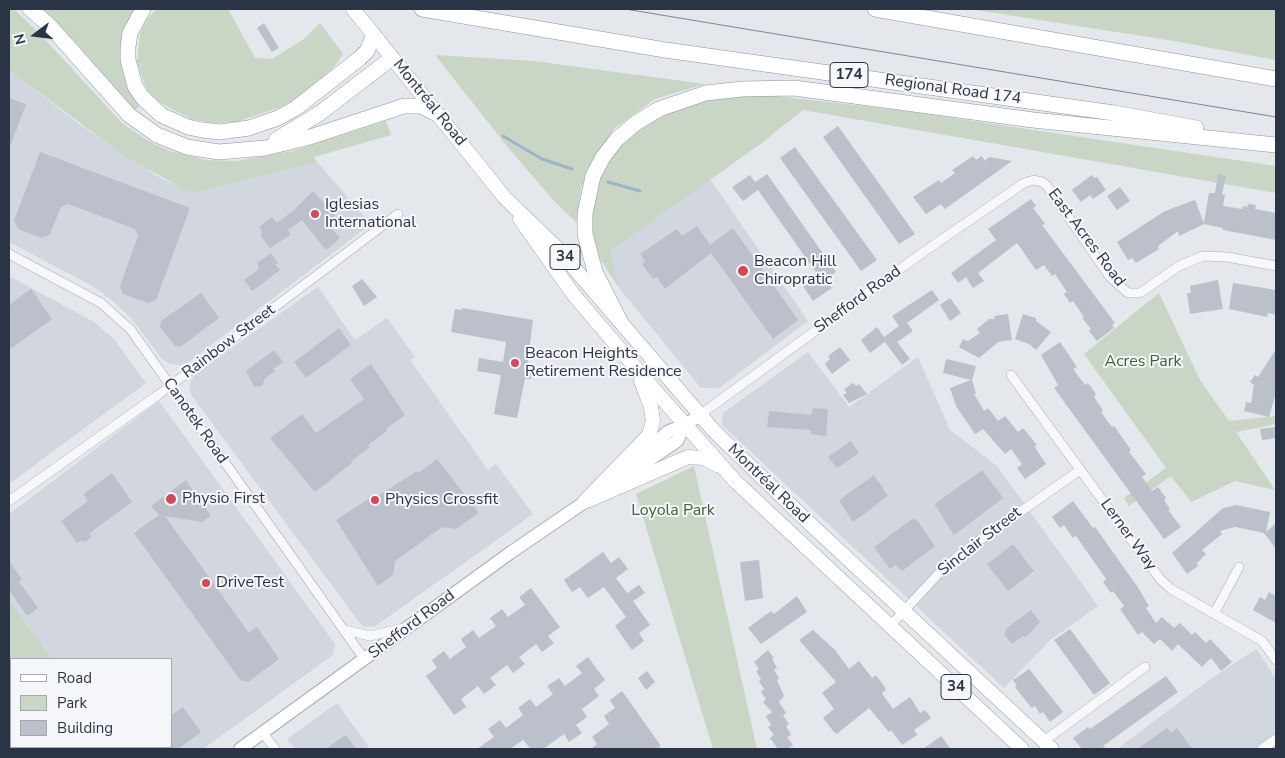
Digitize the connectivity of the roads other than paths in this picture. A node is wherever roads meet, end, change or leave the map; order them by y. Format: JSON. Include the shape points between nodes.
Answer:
{"nodes":[{"id":1,"x":30,"y":9,"type":"edge"},
{"id":2,"x":143,"y":9,"type":"edge"},
{"id":3,"x":353,"y":9,"type":"edge"},
{"id":4,"x":422,"y":9,"type":"edge"},
{"id":5,"x":875,"y":9,"type":"edge"},
{"id":6,"x":886,"y":9,"type":"edge"},
{"id":7,"x":907,"y":14,"type":"junction"},
{"id":8,"x":374,"y":35,"type":"junction"},
{"id":9,"x":392,"y":58,"type":"junction"},
{"id":10,"x":1276,"y":79,"type":"edge"},
{"id":11,"x":437,"y":114,"type":"junction"},
{"id":12,"x":1276,"y":144,"type":"edge"},
{"id":13,"x":234,"y":152,"type":"junction"},
{"id":14,"x":1034,"y":180,"type":"joint"},
{"id":15,"x":505,"y":198,"type":"junction"},
{"id":16,"x":398,"y":214,"type":"dead end"},
{"id":17,"x":9,"y":254,"type":"edge"},
{"id":18,"x":1276,"y":266,"type":"edge"},
{"id":19,"x":620,"y":321,"type":"junction"},
{"id":20,"x":638,"y":370,"type":"junction"},
{"id":21,"x":1010,"y":376,"type":"dead end"},
{"id":22,"x":170,"y":386,"type":"junction"},
{"id":23,"x":700,"y":415,"type":"junction"},
{"id":24,"x":685,"y":425,"type":"junction"},
{"id":25,"x":724,"y":468,"type":"junction"},
{"id":26,"x":1080,"y":470,"type":"junction"},
{"id":27,"x":9,"y":501,"type":"edge"},
{"id":28,"x":584,"y":502,"type":"junction"},
{"id":29,"x":1239,"y":567,"type":"dead end"},
{"id":30,"x":903,"y":611,"type":"junction"},
{"id":31,"x":1214,"y":614,"type":"junction"},
{"id":32,"x":409,"y":626,"type":"junction"},
{"id":33,"x":890,"y":626,"type":"junction"},
{"id":34,"x":345,"y":630,"type":"junction"},
{"id":35,"x":365,"y":660,"type":"junction"},
{"id":36,"x":1276,"y":660,"type":"edge"},
{"id":37,"x":1145,"y":667,"type":"dead end"},
{"id":38,"x":263,"y":733,"type":"junction"},
{"id":39,"x":1276,"y":739,"type":"edge"},
{"id":40,"x":1048,"y":745,"type":"edge"},
{"id":41,"x":240,"y":749,"type":"edge"},
{"id":42,"x":275,"y":749,"type":"edge"},
{"id":43,"x":1022,"y":749,"type":"edge"},
{"id":44,"x":1262,"y":749,"type":"edge"}],
"edges":[{"from":1,"to":13,"type":"highway","via":[[49,25],[108,94],[142,126],[187,147]]},
{"from":2,"to":8,"type":"highway","via":[[130,33],[128,47],[135,86],[142,98],[161,115],[202,130],[220,132],[249,128],[278,118],[362,57]]},
{"from":3,"to":8,"type":"main road","name":"Montréal Road","number":"34"},
{"from":4,"to":12,"type":"highway","name":"Regional Road 174","number":"174","via":[[666,50],[1114,113]]},
{"from":5,"to":7,"type":"highway"},
{"from":6,"to":7,"type":"highway"},
{"from":7,"to":10,"type":"highway"},
{"from":8,"to":9,"type":"main road","name":"Montréal Road","number":"34"},
{"from":9,"to":11,"type":"main road","name":"Montréal Road","number":"34"},
{"from":9,"to":13,"type":"highway","via":[[294,131],[266,144]]},
{"from":11,"to":13,"type":"highway","via":[[421,106],[404,106],[286,144]]},
{"from":11,"to":15,"type":"main road","name":"Montréal Road","number":"34"},
{"from":12,"to":19,"type":"highway","via":[[1033,120],[794,88],[734,90],[683,99],[636,123],[617,139],[593,176],[587,197],[584,226],[589,253],[603,291]]},
{"from":14,"to":18,"type":"street","name":"East Acres Road","via":[[1047,186],[1110,277],[1128,294],[1140,293],[1179,266],[1203,256]]},
{"from":14,"to":23,"type":"street","name":"Shefford Road","via":[[1024,183],[922,253]]},
{"from":15,"to":19,"type":"main road","name":"Montréal Road","number":"34","via":[[556,247]]},
{"from":15,"to":20,"type":"main road","name":"Montréal Road","number":"34","via":[[573,294]]},
{"from":16,"to":22,"type":"street","name":"Rainbow Street"},
{"from":17,"to":22,"type":"street","name":"Canotek Road","via":[[84,293],[116,315],[131,330]]},
{"from":19,"to":23,"type":"main road","name":"Montréal Road","number":"34"},
{"from":20,"to":24,"type":"main road","name":"Montréal Road","number":"34"},
{"from":20,"to":28,"type":"main road","via":[[651,407],[648,435]]},
{"from":21,"to":26,"type":"street","name":"Lerner Way"},
{"from":22,"to":27,"type":"street","name":"Rainbow Street"},
{"from":22,"to":34,"type":"street","name":"Canotek Road"},
{"from":23,"to":24,"type":"street","name":"Shefford Road"},
{"from":23,"to":30,"type":"main road","name":"Montréal Road","number":"34"},
{"from":24,"to":25,"type":"main road","name":"Montréal Road","number":"34"},
{"from":24,"to":28,"type":"street","name":"Shefford Road","via":[[669,431]]},
{"from":25,"to":28,"type":"main road","via":[[704,458],[688,457]]},
{"from":25,"to":33,"type":"main road","name":"Montréal Road","number":"34","via":[[758,504]]},
{"from":26,"to":30,"type":"street","name":"Sinclair Street","via":[[963,552]]},
{"from":26,"to":31,"type":"street","name":"Lerner Way","via":[[1160,579]]},
{"from":28,"to":32,"type":"street","name":"Shefford Road"},
{"from":29,"to":31,"type":"street"},
{"from":30,"to":33,"type":"street","name":"Sinclair Street"},
{"from":30,"to":40,"type":"main road","name":"Montréal Road","number":"34"},
{"from":31,"to":36,"type":"street","name":"Lerner Way","via":[[1262,641]]},
{"from":32,"to":34,"type":"street","via":[[370,636]]},
{"from":32,"to":35,"type":"street","name":"Shefford Road"},
{"from":33,"to":43,"type":"main road","name":"Montréal Road","number":"34"},
{"from":34,"to":35,"type":"street","name":"Canotek Road"},
{"from":35,"to":38,"type":"street","name":"Shefford Road"},
{"from":37,"to":40,"type":"street"},
{"from":38,"to":41,"type":"street","name":"Shefford Road"},
{"from":38,"to":42,"type":"street"},
{"from":39,"to":44,"type":"street"}]}
